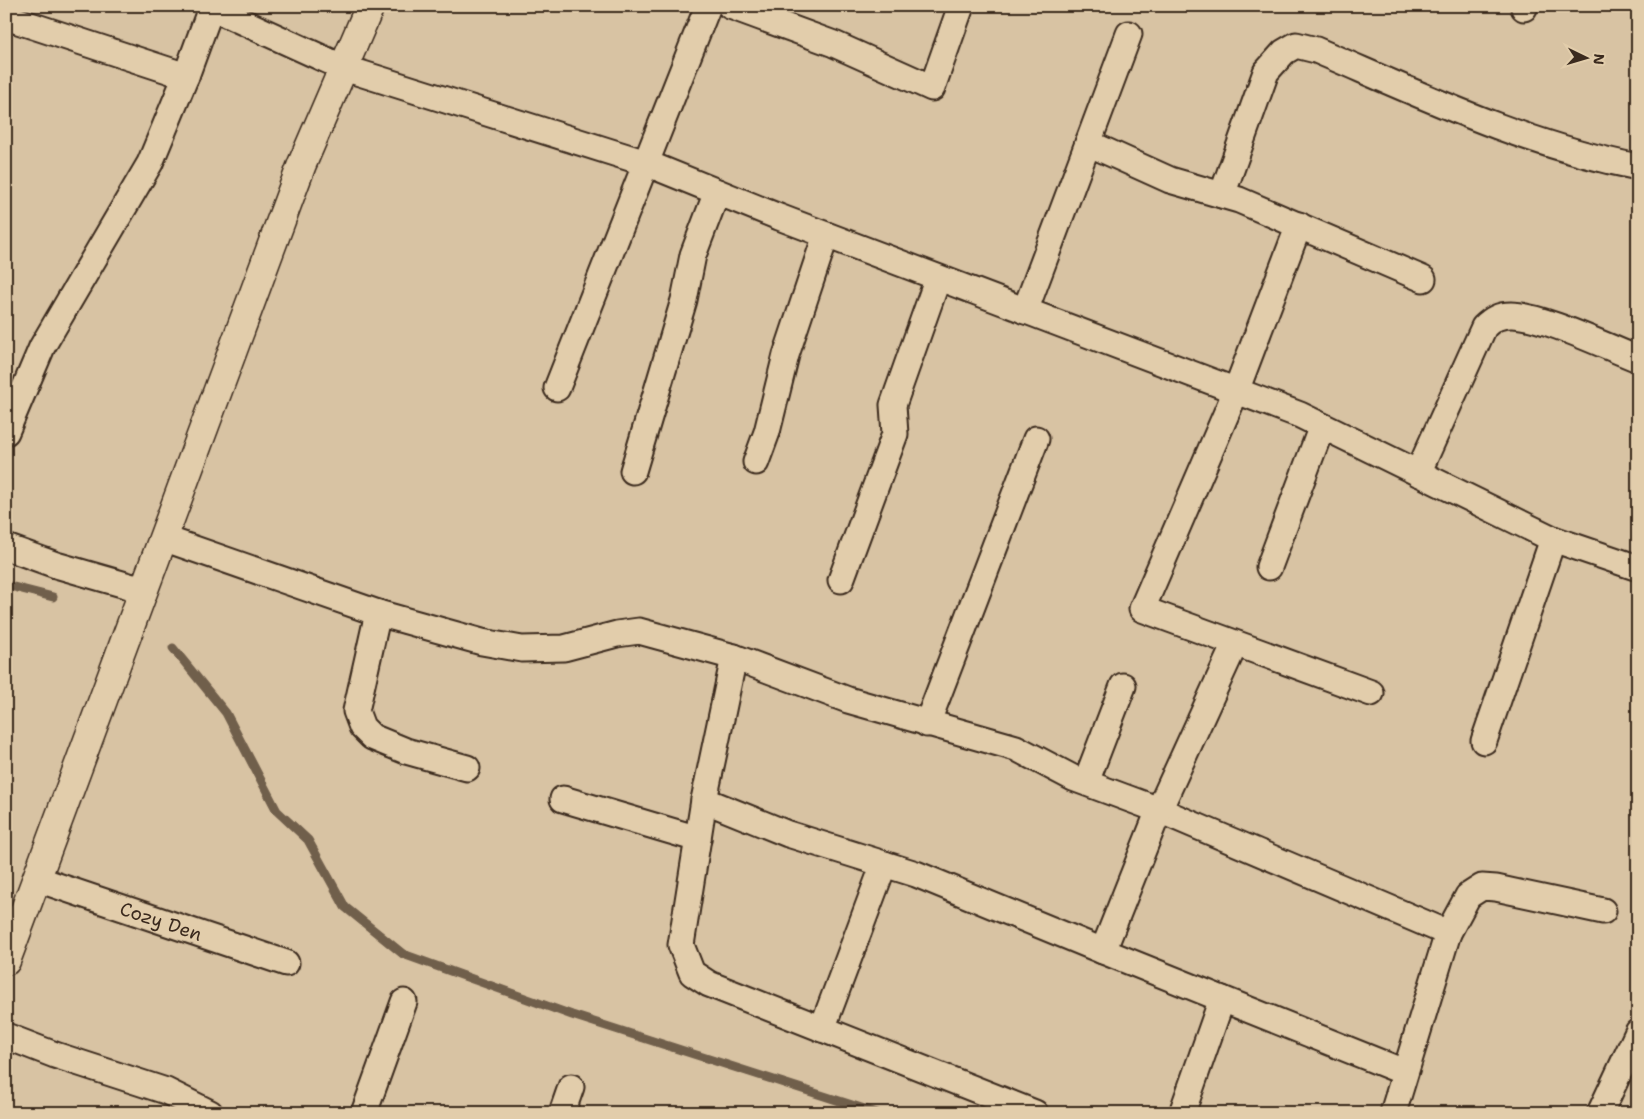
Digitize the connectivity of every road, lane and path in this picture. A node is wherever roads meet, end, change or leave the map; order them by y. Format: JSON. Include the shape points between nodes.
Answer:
{"nodes":[{"id":1,"x":370,"y":6,"type":"edge"},
{"id":2,"x":708,"y":6,"type":"edge"},
{"id":3,"x":730,"y":6,"type":"edge"},
{"id":4,"x":961,"y":6,"type":"edge"},
{"id":5,"x":210,"y":7,"type":"edge"},
{"id":6,"x":6,"y":17,"type":"edge"},
{"id":7,"x":1129,"y":34,"type":"dead end"},
{"id":8,"x":344,"y":68,"type":"junction"},
{"id":9,"x":186,"y":76,"type":"junction"},
{"id":10,"x":1088,"y":143,"type":"junction"},
{"id":11,"x":646,"y":163,"type":"junction"},
{"id":12,"x":1638,"y":167,"type":"edge"},
{"id":13,"x":717,"y":192,"type":"junction"},
{"id":14,"x":1222,"y":195,"type":"junction"},
{"id":15,"x":1299,"y":225,"type":"junction"},
{"id":16,"x":826,"y":235,"type":"junction"},
{"id":17,"x":938,"y":278,"type":"junction"},
{"id":18,"x":1423,"y":279,"type":"dead end"},
{"id":19,"x":1025,"y":311,"type":"junction"},
{"id":20,"x":1638,"y":358,"type":"edge"},
{"id":21,"x":557,"y":388,"type":"dead end"},
{"id":22,"x":1236,"y":391,"type":"junction"},
{"id":23,"x":1322,"y":426,"type":"junction"},
{"id":24,"x":6,"y":432,"type":"edge"},
{"id":25,"x":1036,"y":439,"type":"dead end"},
{"id":26,"x":756,"y":462,"type":"dead end"},
{"id":27,"x":633,"y":471,"type":"dead end"},
{"id":28,"x":1418,"y":473,"type":"junction"},
{"id":29,"x":163,"y":538,"type":"junction"},
{"id":30,"x":1553,"y":538,"type":"junction"},
{"id":31,"x":6,"y":547,"type":"edge"},
{"id":32,"x":1269,"y":567,"type":"dead end"},
{"id":33,"x":1637,"y":567,"type":"edge"},
{"id":34,"x":841,"y":580,"type":"dead end"},
{"id":35,"x":140,"y":599,"type":"junction"},
{"id":36,"x":378,"y":614,"type":"junction"},
{"id":37,"x":1235,"y":644,"type":"junction"},
{"id":38,"x":734,"y":657,"type":"junction"},
{"id":39,"x":1123,"y":686,"type":"dead end"},
{"id":40,"x":1371,"y":693,"type":"dead end"},
{"id":41,"x":927,"y":724,"type":"junction"},
{"id":42,"x":1484,"y":741,"type":"dead end"},
{"id":43,"x":467,"y":768,"type":"dead end"},
{"id":44,"x":1086,"y":782,"type":"junction"},
{"id":45,"x":563,"y":799,"type":"dead end"},
{"id":46,"x":704,"y":800,"type":"junction"},
{"id":47,"x":1158,"y":810,"type":"junction"},
{"id":48,"x":698,"y":839,"type":"junction"},
{"id":49,"x":884,"y":864,"type":"junction"},
{"id":50,"x":37,"y":878,"type":"junction"},
{"id":51,"x":1603,"y":911,"type":"dead end"},
{"id":52,"x":1448,"y":933,"type":"junction"},
{"id":53,"x":1103,"y":951,"type":"junction"},
{"id":54,"x":6,"y":961,"type":"edge"},
{"id":55,"x":286,"y":963,"type":"dead end"},
{"id":56,"x":1222,"y":999,"type":"junction"},
{"id":57,"x":404,"y":1002,"type":"dead end"},
{"id":58,"x":822,"y":1029,"type":"junction"},
{"id":59,"x":1638,"y":1032,"type":"edge"},
{"id":60,"x":6,"y":1036,"type":"edge"},
{"id":61,"x":1404,"y":1072,"type":"junction"},
{"id":62,"x":571,"y":1087,"type":"dead end"},
{"id":63,"x":987,"y":1104,"type":"edge"},
{"id":64,"x":210,"y":1113,"type":"edge"},
{"id":65,"x":364,"y":1113,"type":"edge"},
{"id":66,"x":562,"y":1113,"type":"edge"},
{"id":67,"x":1035,"y":1113,"type":"edge"},
{"id":68,"x":1182,"y":1113,"type":"edge"},
{"id":69,"x":1393,"y":1113,"type":"edge"},
{"id":70,"x":1600,"y":1113,"type":"edge"}],
"edges":[{"from":1,"to":8,"type":"street"},
{"from":2,"to":11,"type":"street"},
{"from":3,"to":4,"type":"street","via":[[834,44],[932,88]]},
{"from":5,"to":8,"type":"street"},
{"from":5,"to":9,"type":"street"},
{"from":6,"to":9,"type":"street"},
{"from":7,"to":10,"type":"street"},
{"from":8,"to":11,"type":"street"},
{"from":8,"to":29,"type":"street","via":[[302,164]]},
{"from":9,"to":24,"type":"street","via":[[150,163],[42,347]]},
{"from":10,"to":14,"type":"street","via":[[1170,180]]},
{"from":10,"to":19,"type":"street"},
{"from":11,"to":13,"type":"street"},
{"from":11,"to":21,"type":"street"},
{"from":12,"to":14,"type":"street","via":[[1601,160],[1505,131],[1316,50],[1296,45],[1284,52],[1266,72]]},
{"from":13,"to":16,"type":"street"},
{"from":13,"to":27,"type":"street","via":[[693,255],[684,300]]},
{"from":14,"to":15,"type":"street"},
{"from":15,"to":18,"type":"street"},
{"from":15,"to":22,"type":"street"},
{"from":16,"to":17,"type":"street"},
{"from":16,"to":26,"type":"street","via":[[786,356]]},
{"from":17,"to":19,"type":"street"},
{"from":17,"to":34,"type":"street","via":[[892,405],[896,434]]},
{"from":19,"to":22,"type":"street"},
{"from":20,"to":28,"type":"street","via":[[1532,318],[1510,315],[1494,318],[1484,328]]},
{"from":22,"to":23,"type":"street"},
{"from":22,"to":37,"type":"street","via":[[1142,609]]},
{"from":23,"to":28,"type":"street"},
{"from":23,"to":32,"type":"street"},
{"from":25,"to":41,"type":"street"},
{"from":28,"to":30,"type":"street"},
{"from":29,"to":35,"type":"street"},
{"from":29,"to":36,"type":"street"},
{"from":30,"to":33,"type":"street"},
{"from":30,"to":42,"type":"street"},
{"from":31,"to":35,"type":"street"},
{"from":35,"to":50,"type":"street"},
{"from":36,"to":38,"type":"street","via":[[482,642],[522,649],[564,648],[640,631]]},
{"from":36,"to":43,"type":"street","via":[[356,711],[362,727],[372,737]]},
{"from":37,"to":40,"type":"street"},
{"from":37,"to":47,"type":"street"},
{"from":38,"to":41,"type":"street","via":[[848,700]]},
{"from":38,"to":46,"type":"street"},
{"from":39,"to":44,"type":"street"},
{"from":41,"to":44,"type":"street","via":[[1016,748]]},
{"from":44,"to":47,"type":"street"},
{"from":45,"to":48,"type":"street"},
{"from":46,"to":48,"type":"street"},
{"from":46,"to":49,"type":"street","via":[[788,834]]},
{"from":47,"to":52,"type":"street"},
{"from":47,"to":53,"type":"street"},
{"from":48,"to":58,"type":"street","via":[[681,945],[692,973],[709,984]]},
{"from":49,"to":53,"type":"street","via":[[916,874]]},
{"from":49,"to":58,"type":"street"},
{"from":50,"to":54,"type":"street"},
{"from":50,"to":55,"type":"street","name":"Cozy Den"},
{"from":51,"to":52,"type":"street","via":[[1482,887],[1468,896]]},
{"from":52,"to":61,"type":"street"},
{"from":53,"to":56,"type":"street"},
{"from":56,"to":61,"type":"street"},
{"from":56,"to":68,"type":"street"},
{"from":57,"to":65,"type":"street"},
{"from":58,"to":63,"type":"street"},
{"from":59,"to":70,"type":"street"},
{"from":60,"to":64,"type":"street","via":[[166,1091]]},
{"from":61,"to":69,"type":"street"},
{"from":62,"to":66,"type":"street"},
{"from":63,"to":67,"type":"street"}]}
